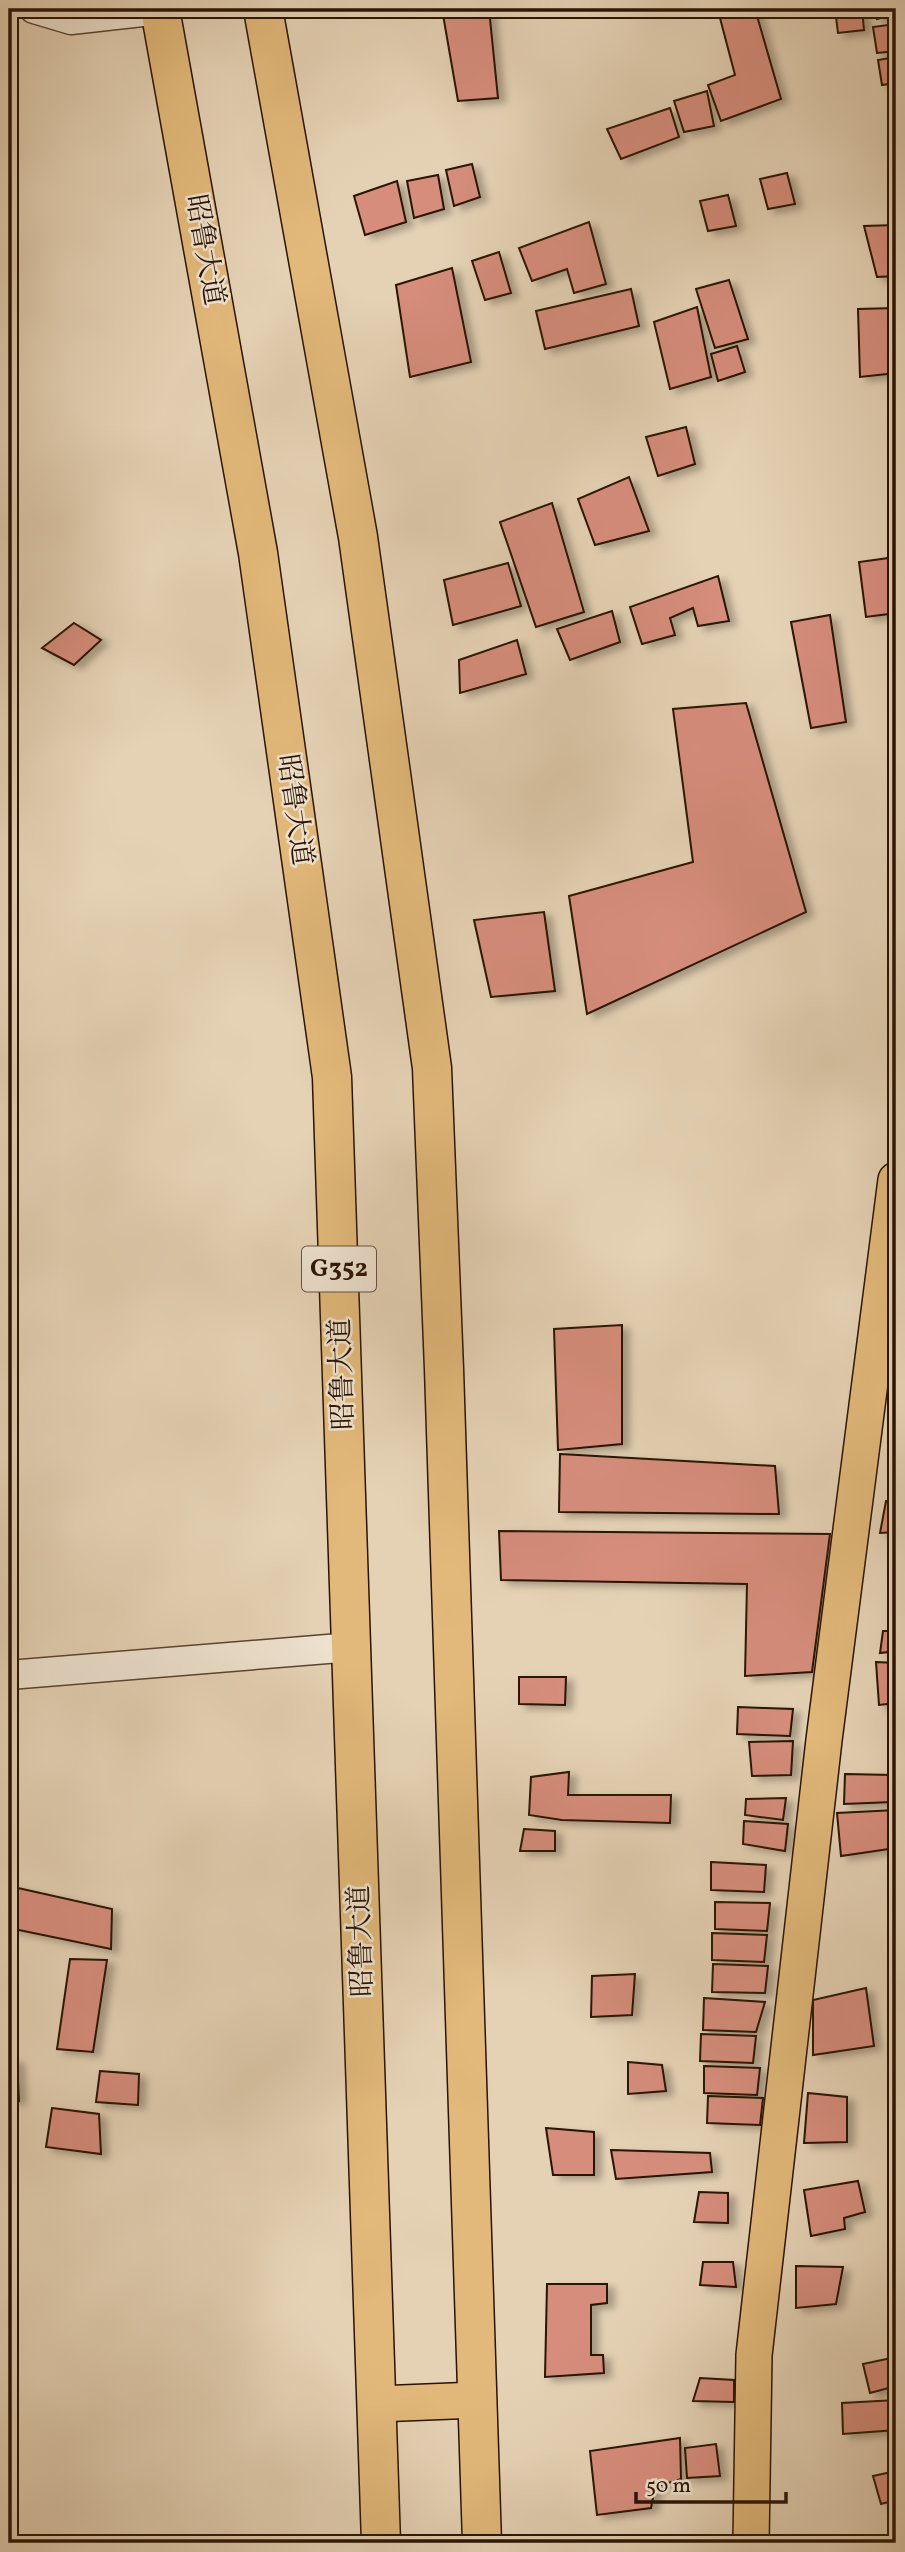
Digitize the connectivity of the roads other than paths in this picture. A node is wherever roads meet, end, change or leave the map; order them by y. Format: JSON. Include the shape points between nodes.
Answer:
{"nodes":[{"id":1,"x":34,"y":9,"type":"edge"},
{"id":2,"x":162,"y":9,"type":"edge"},
{"id":3,"x":263,"y":9,"type":"edge"},
{"id":4,"x":896,"y":1181,"type":"edge"},
{"id":5,"x":352,"y":1647,"type":"junction"},
{"id":6,"x":9,"y":1675,"type":"edge"},
{"id":7,"x":477,"y":2400,"type":"junction"},
{"id":8,"x":377,"y":2403,"type":"junction"},
{"id":9,"x":381,"y":2543,"type":"edge"},
{"id":10,"x":482,"y":2543,"type":"edge"},
{"id":11,"x":751,"y":2543,"type":"edge"}],
"edges":[{"from":1,"to":2,"type":"street","via":[[71,19]]},
{"from":2,"to":5,"type":"highway","name":"昭鲁大道","number":"G352","via":[[258,553],[332,1077]]},
{"from":3,"to":7,"type":"highway","via":[[358,537],[432,1068]]},
{"from":4,"to":11,"type":"main road","via":[[824,1740],[754,2355]]},
{"from":5,"to":6,"type":"street"},
{"from":5,"to":8,"type":"highway","name":"昭鲁大道","number":"G352"},
{"from":7,"to":8,"type":"main road"},
{"from":7,"to":10,"type":"highway"},
{"from":8,"to":9,"type":"highway","name":"昭鲁大道","number":"G352"}]}
